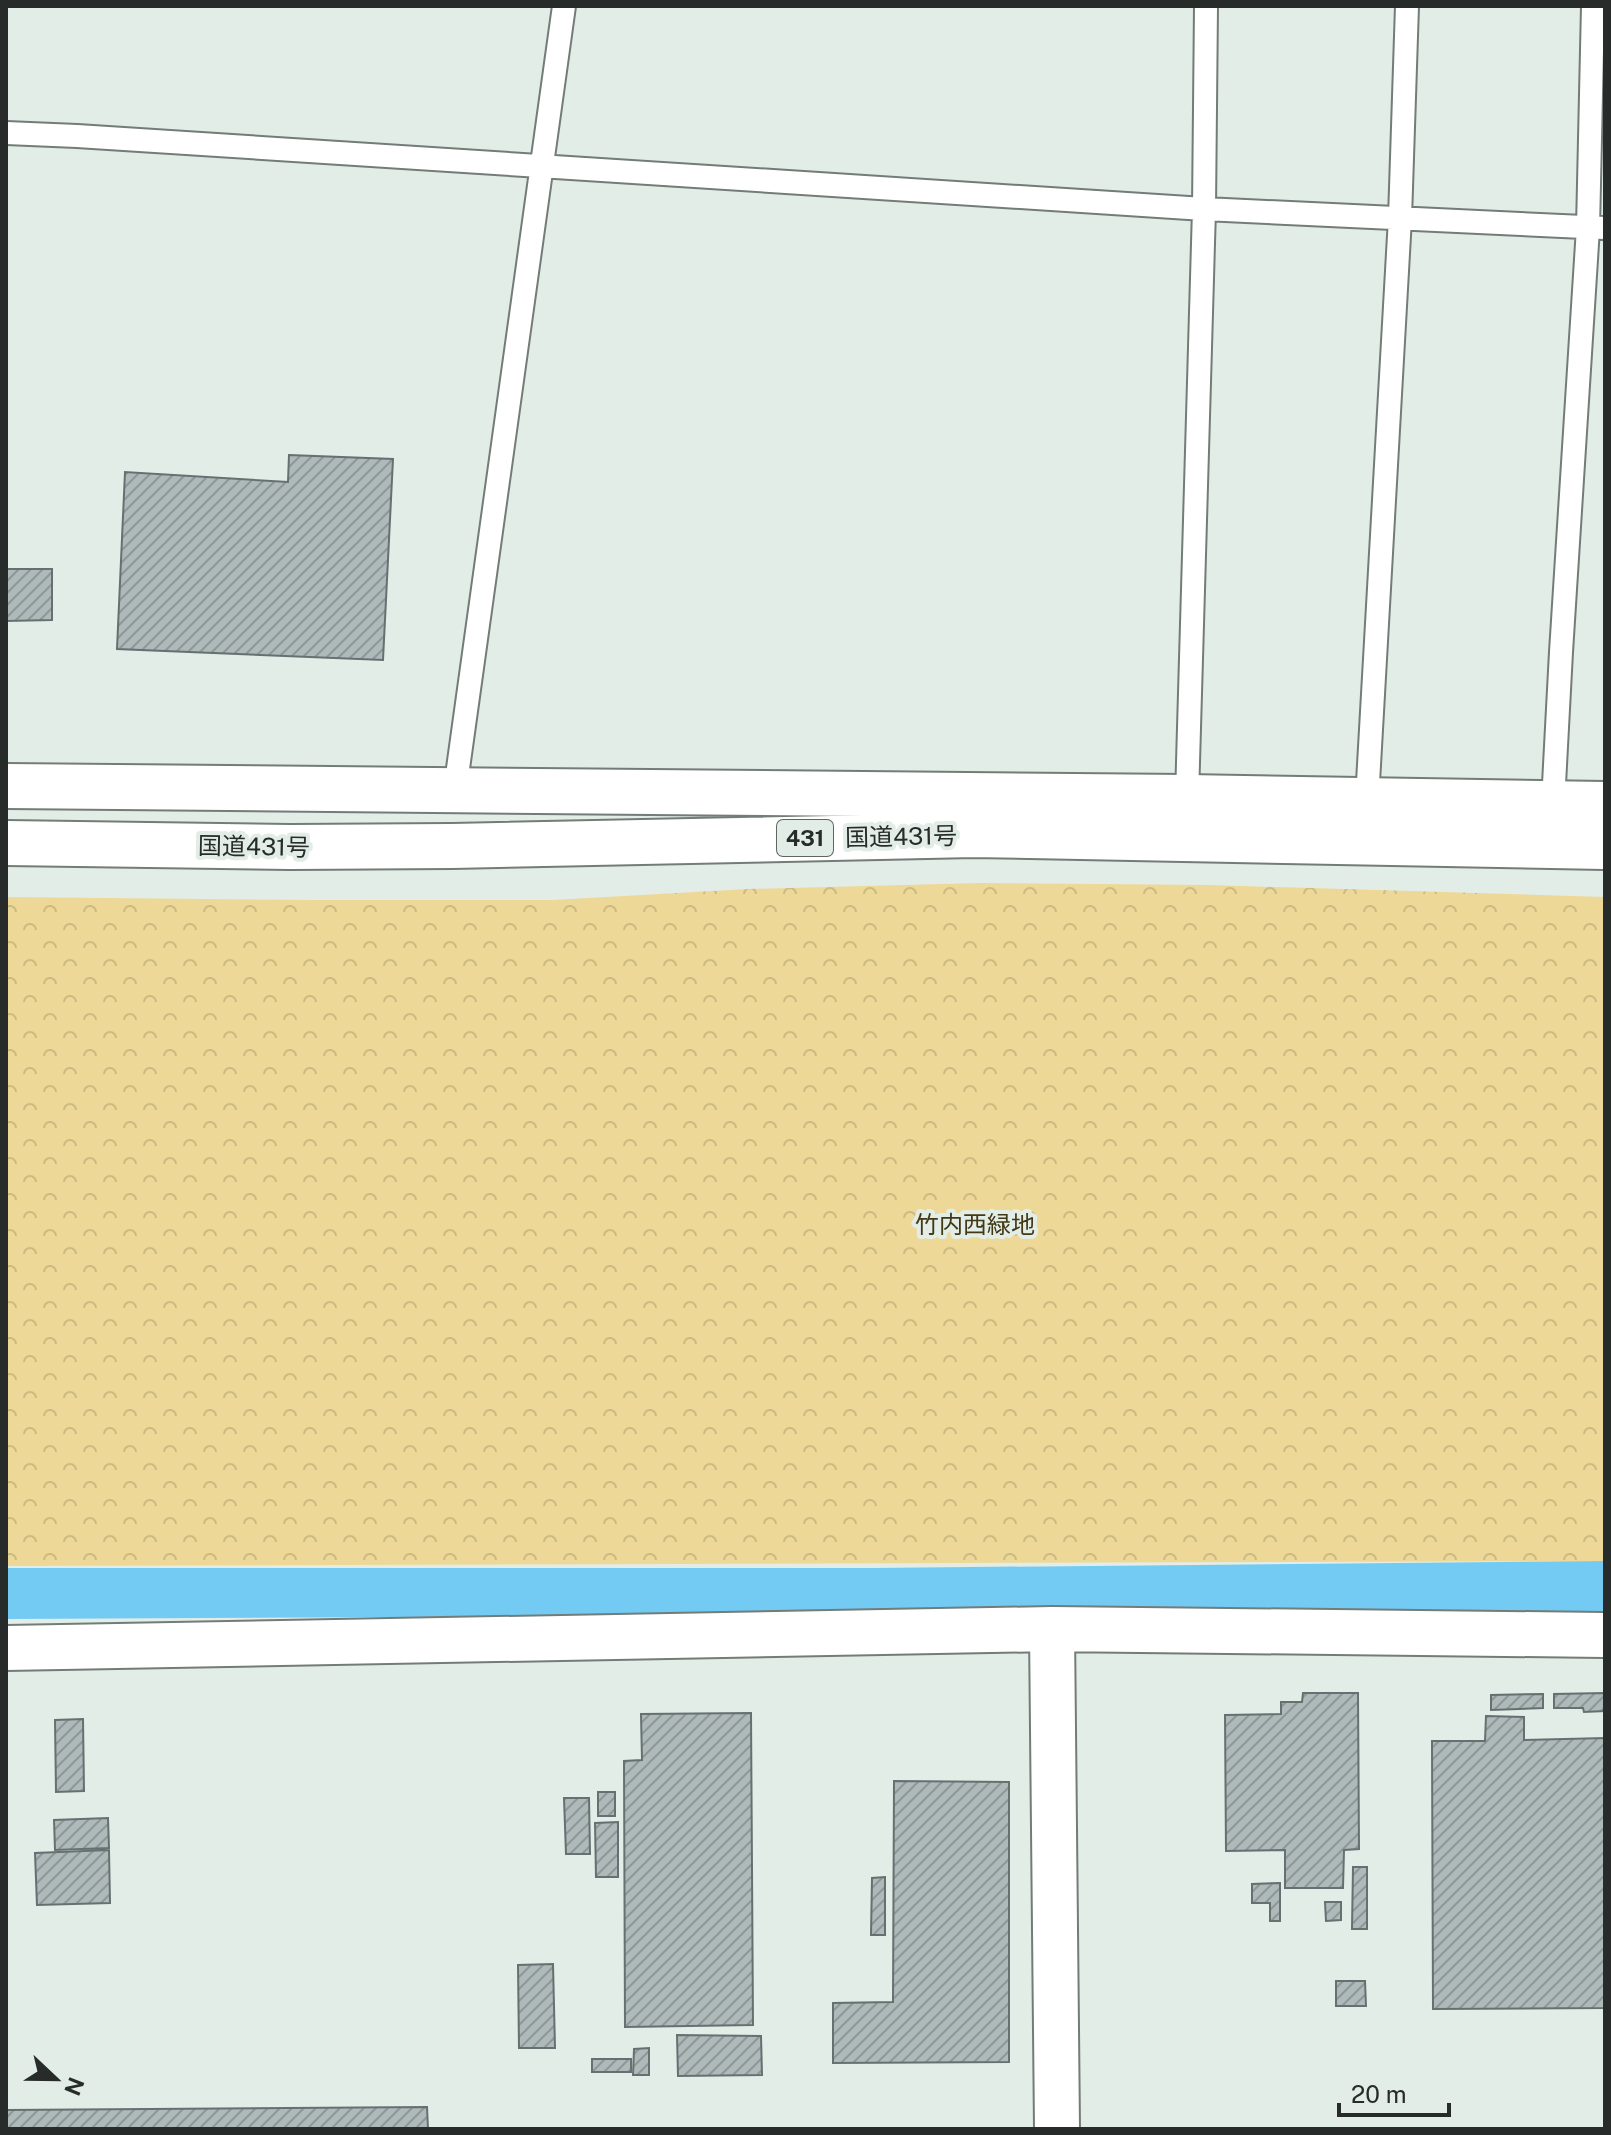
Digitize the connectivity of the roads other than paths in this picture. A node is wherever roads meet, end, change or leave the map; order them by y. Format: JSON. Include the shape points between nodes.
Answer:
{"nodes":[{"id":1,"x":564,"y":6,"type":"edge"},
{"id":2,"x":1206,"y":6,"type":"edge"},
{"id":3,"x":1407,"y":6,"type":"edge"},
{"id":4,"x":1593,"y":6,"type":"edge"},
{"id":5,"x":6,"y":133,"type":"edge"},
{"id":6,"x":542,"y":168,"type":"junction"},
{"id":7,"x":1204,"y":209,"type":"junction"},
{"id":8,"x":1400,"y":218,"type":"junction"},
{"id":9,"x":1596,"y":228,"type":"edge"},
{"id":10,"x":6,"y":786,"type":"edge"},
{"id":11,"x":455,"y":790,"type":"junction"},
{"id":12,"x":1187,"y":797,"type":"junction"},
{"id":13,"x":1367,"y":800,"type":"junction"},
{"id":14,"x":1553,"y":803,"type":"junction"},
{"id":15,"x":1605,"y":804,"type":"edge"},
{"id":16,"x":6,"y":843,"type":"edge"},
{"id":17,"x":1605,"y":847,"type":"edge"},
{"id":18,"x":1052,"y":1629,"type":"junction"},
{"id":19,"x":1605,"y":1635,"type":"edge"},
{"id":20,"x":6,"y":1648,"type":"edge"},
{"id":21,"x":1057,"y":2129,"type":"edge"}],
"edges":[{"from":1,"to":6,"type":"lane"},
{"from":2,"to":7,"type":"lane"},
{"from":3,"to":8,"type":"lane"},
{"from":4,"to":9,"type":"lane"},
{"from":5,"to":6,"type":"lane"},
{"from":6,"to":7,"type":"lane"},
{"from":6,"to":11,"type":"lane"},
{"from":7,"to":8,"type":"lane"},
{"from":7,"to":12,"type":"lane"},
{"from":8,"to":9,"type":"lane"},
{"from":8,"to":13,"type":"lane"},
{"from":9,"to":14,"type":"lane"},
{"from":10,"to":11,"type":"main road","name":"国道431号","number":"431"},
{"from":11,"to":12,"type":"main road","name":"国道431号","number":"431"},
{"from":12,"to":13,"type":"main road","name":"国道431号","number":"431"},
{"from":13,"to":14,"type":"main road","name":"国道431号","number":"431"},
{"from":14,"to":15,"type":"main road","name":"国道431号","number":"431"},
{"from":16,"to":17,"type":"main road","name":"国道431号","number":"431","via":[[437,847],[974,835]]},
{"from":18,"to":19,"type":"main road"},
{"from":18,"to":20,"type":"main road"},
{"from":18,"to":21,"type":"main road"}]}
